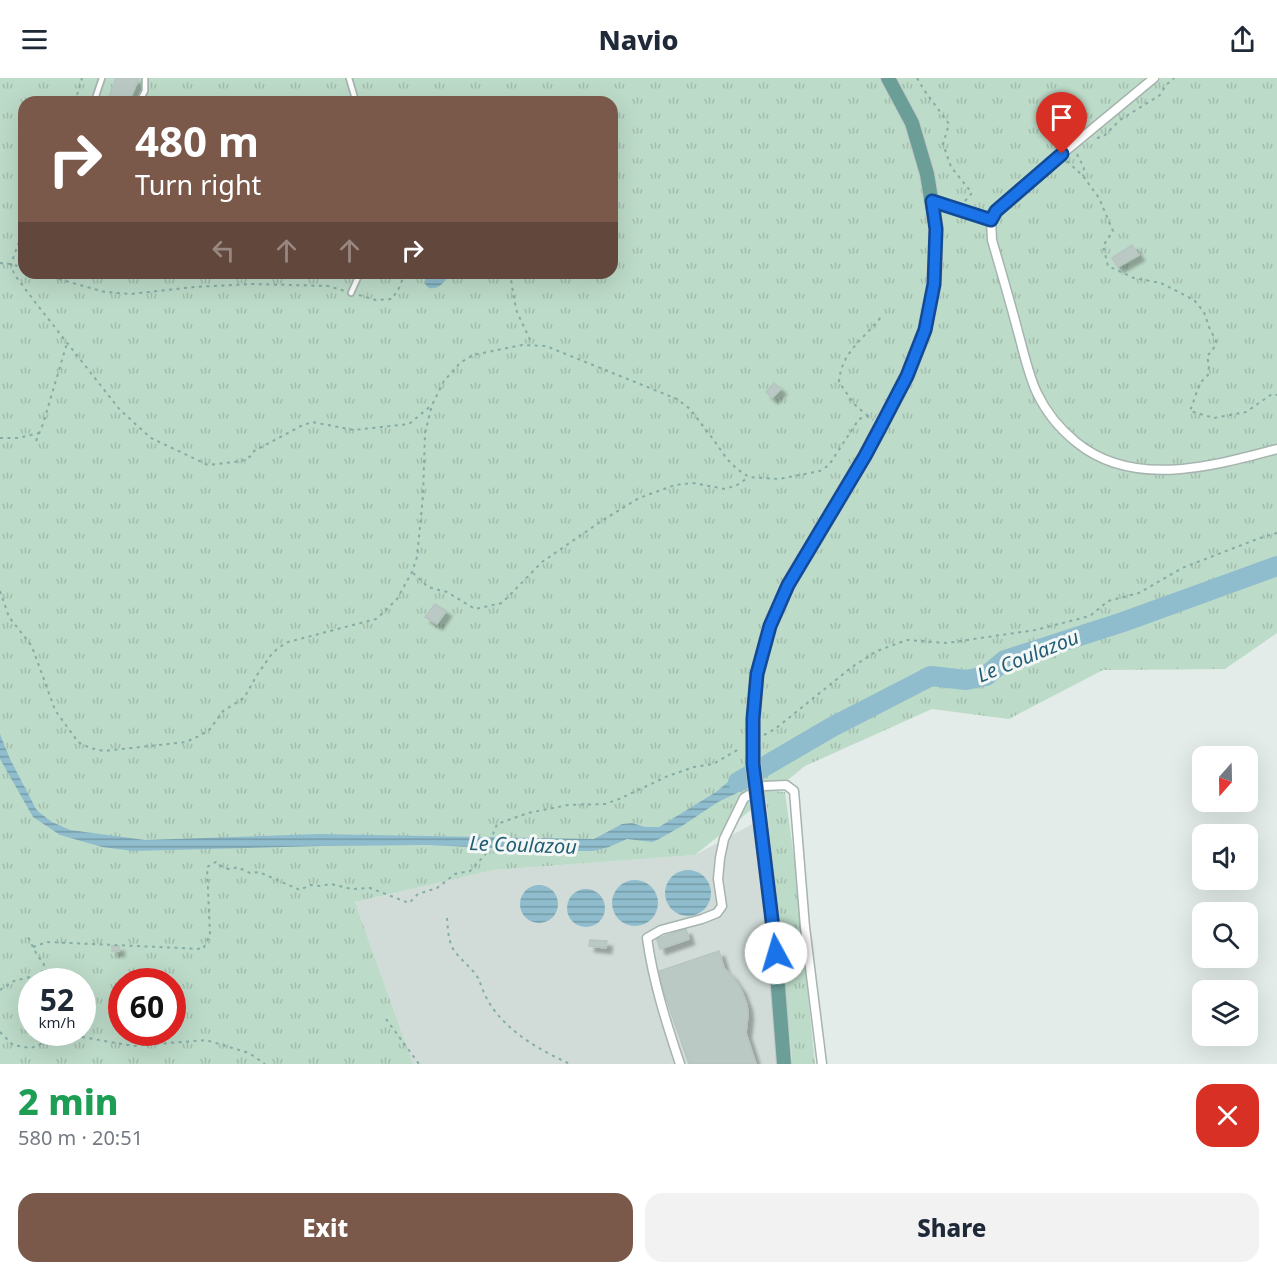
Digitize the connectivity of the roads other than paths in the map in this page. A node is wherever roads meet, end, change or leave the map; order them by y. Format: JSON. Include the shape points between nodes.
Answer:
{"nodes":[{"id":1,"x":102,"y":78,"type":"edge"},
{"id":2,"x":145,"y":78,"type":"edge"},
{"id":3,"x":349,"y":78,"type":"edge"},
{"id":4,"x":888,"y":78,"type":"edge"},
{"id":5,"x":1154,"y":78,"type":"edge"},
{"id":6,"x":96,"y":96,"type":"edge"},
{"id":7,"x":142,"y":96,"type":"edge"},
{"id":8,"x":354,"y":96,"type":"edge"},
{"id":9,"x":932,"y":201,"type":"junction"},
{"id":10,"x":991,"y":220,"type":"junction"},
{"id":11,"x":357,"y":279,"type":"edge"},
{"id":12,"x":351,"y":293,"type":"road end"},
{"id":13,"x":1277,"y":449,"type":"edge"},
{"id":14,"x":680,"y":1064,"type":"edge"},
{"id":15,"x":784,"y":1064,"type":"edge"},
{"id":16,"x":822,"y":1064,"type":"edge"}],
"edges":[{"from":1,"to":6,"type":"lane"},
{"from":2,"to":7,"type":"lane"},
{"from":3,"to":8,"type":"lane"},
{"from":4,"to":9,"type":"main road","via":[[912,123]]},
{"from":5,"to":10,"type":"street","via":[[996,211]]},
{"from":9,"to":10,"type":"street"},
{"from":9,"to":15,"type":"main road","bridge":true,"via":[[936,229],[934,284],[925,330],[881,426],[788,585],[770,626],[757,674],[753,764],[774,934]]},
{"from":10,"to":13,"type":"street","via":[[992,240],[1038,394],[1065,433],[1082,448],[1120,466],[1164,470]]},
{"from":11,"to":12,"type":"lane"},
{"from":14,"to":16,"type":"street","via":[[659,1000],[647,938],[717,913],[722,906],[718,879],[724,839],[744,798],[764,786],[786,785],[794,791]]}]}
